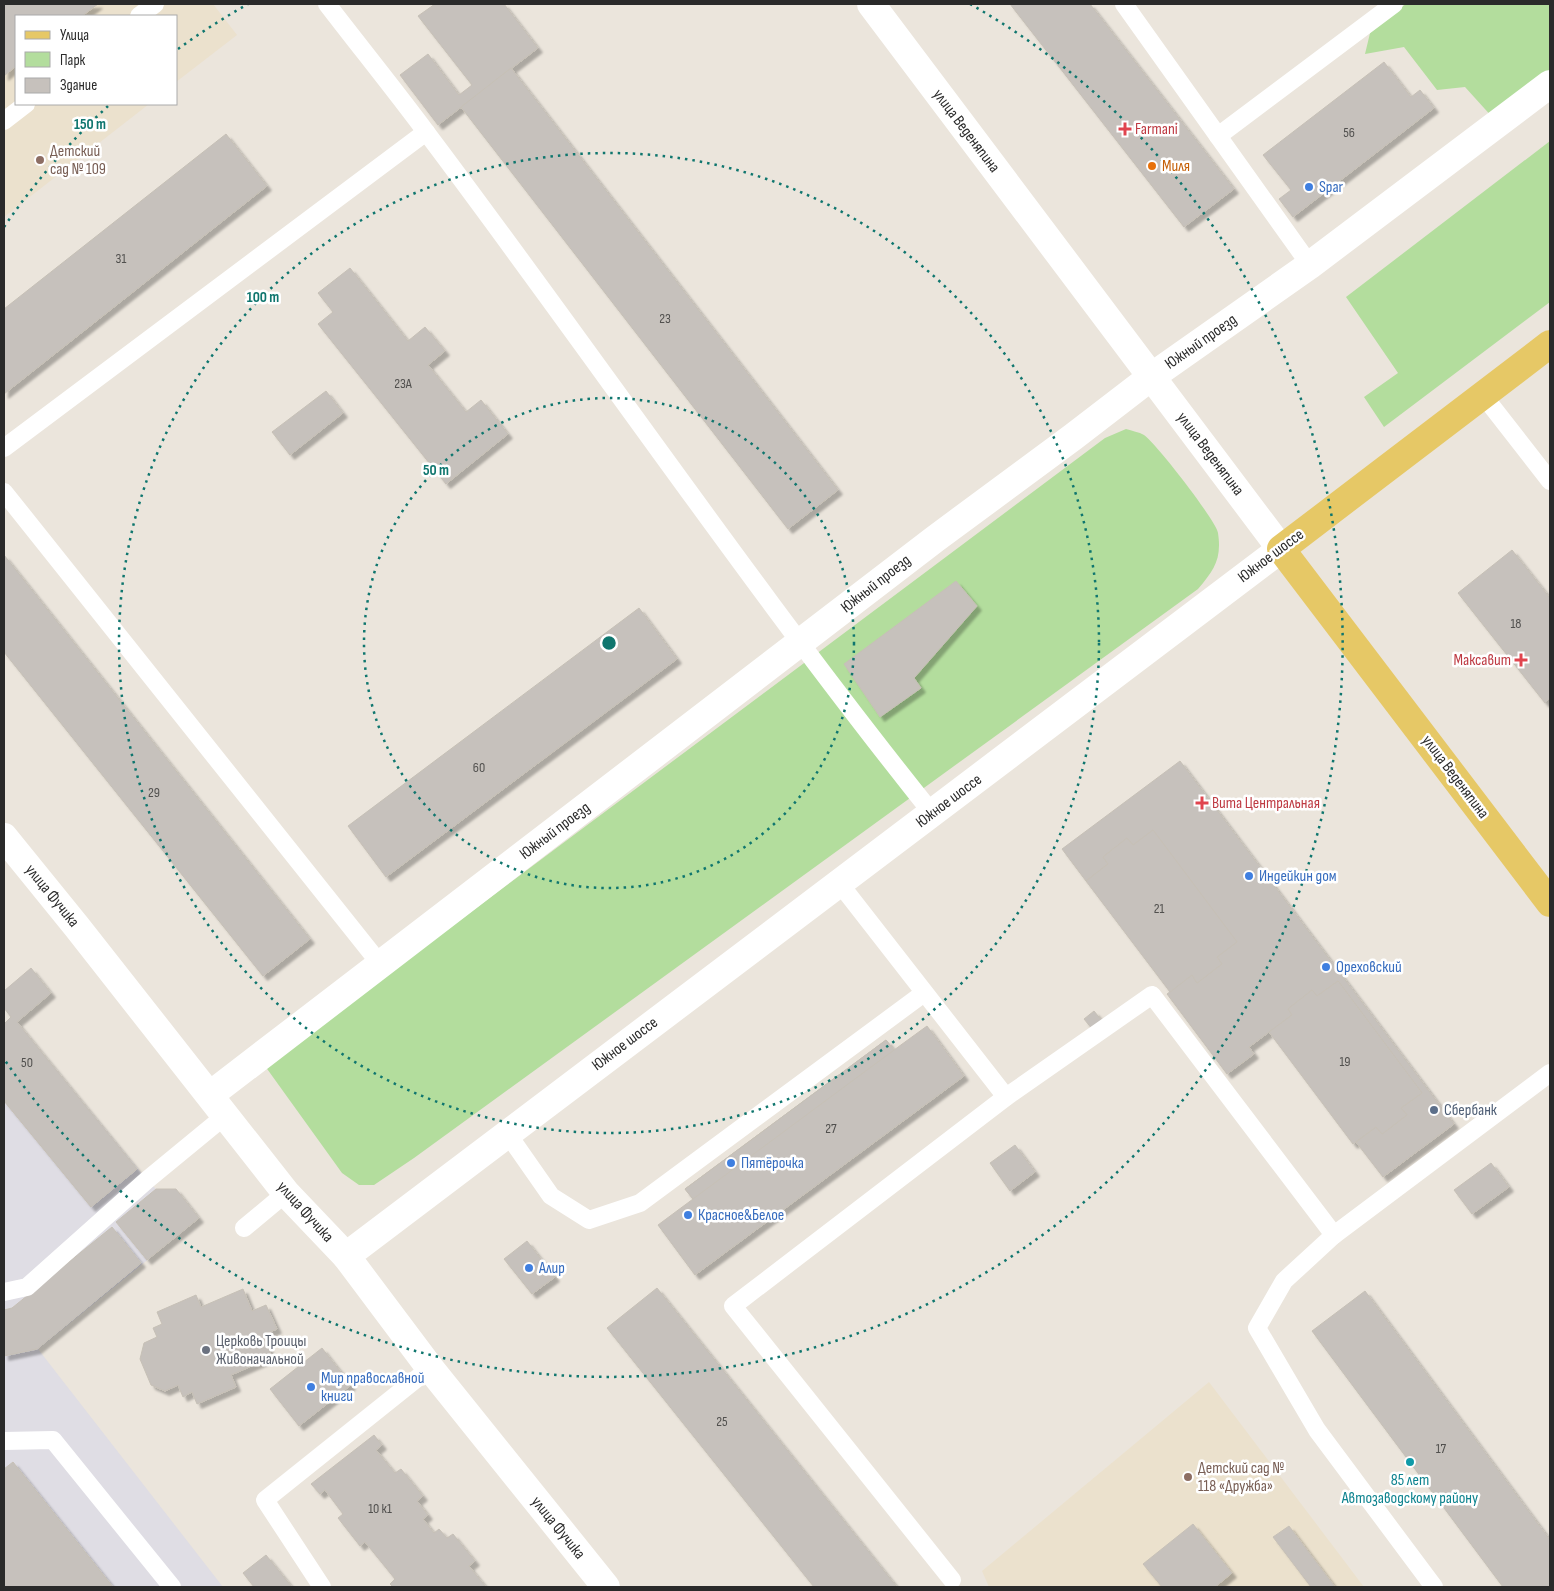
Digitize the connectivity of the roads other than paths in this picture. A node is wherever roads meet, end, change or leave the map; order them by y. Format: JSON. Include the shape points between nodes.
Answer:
{"nodes":[{"id":1,"x":155,"y":4,"type":"edge"},
{"id":2,"x":328,"y":4,"type":"edge"},
{"id":3,"x":871,"y":4,"type":"edge"},
{"id":4,"x":1124,"y":4,"type":"edge"},
{"id":5,"x":1394,"y":4,"type":"edge"},
{"id":6,"x":140,"y":15,"type":"edge"},
{"id":7,"x":1550,"y":84,"type":"edge"},
{"id":8,"x":25,"y":105,"type":"edge"},
{"id":9,"x":4,"y":121,"type":"edge"},
{"id":10,"x":426,"y":132,"type":"junction"},
{"id":11,"x":1218,"y":136,"type":"junction"},
{"id":12,"x":1310,"y":265,"type":"junction"},
{"id":13,"x":1550,"y":344,"type":"edge"},
{"id":14,"x":1151,"y":377,"type":"junction"},
{"id":15,"x":1483,"y":395,"type":"junction"},
{"id":16,"x":4,"y":448,"type":"edge"},
{"id":17,"x":1550,"y":481,"type":"edge"},
{"id":18,"x":4,"y":492,"type":"edge"},
{"id":19,"x":1281,"y":549,"type":"junction"},
{"id":20,"x":800,"y":644,"type":"junction"},
{"id":21,"x":932,"y":813,"type":"junction"},
{"id":22,"x":4,"y":837,"type":"edge"},
{"id":23,"x":840,"y":884,"type":"junction"},
{"id":24,"x":1550,"y":903,"type":"edge"},
{"id":25,"x":381,"y":965,"type":"junction"},
{"id":26,"x":924,"y":993,"type":"junction"},
{"id":27,"x":1550,"y":1073,"type":"edge"},
{"id":28,"x":1006,"y":1097,"type":"junction"},
{"id":29,"x":218,"y":1105,"type":"junction"},
{"id":30,"x":507,"y":1133,"type":"junction"},
{"id":31,"x":286,"y":1193,"type":"junction"},
{"id":32,"x":244,"y":1228,"type":"dead end"},
{"id":33,"x":1334,"y":1235,"type":"junction"},
{"id":34,"x":346,"y":1256,"type":"junction"},
{"id":35,"x":4,"y":1292,"type":"edge"},
{"id":36,"x":430,"y":1368,"type":"junction"},
{"id":37,"x":4,"y":1441,"type":"edge"},
{"id":38,"x":952,"y":1580,"type":"dead end"},
{"id":39,"x":172,"y":1587,"type":"edge"},
{"id":40,"x":322,"y":1587,"type":"edge"},
{"id":41,"x":606,"y":1587,"type":"edge"},
{"id":42,"x":1434,"y":1587,"type":"edge"}],
"edges":[{"from":1,"to":6,"type":"lane"},
{"from":2,"to":10,"type":"lane"},
{"from":3,"to":14,"type":"street","name":"улица Веденяпина"},
{"from":4,"to":11,"type":"lane"},
{"from":5,"to":11,"type":"lane"},
{"from":7,"to":12,"type":"street","name":"Южный проезд"},
{"from":8,"to":9,"type":"lane"},
{"from":10,"to":16,"type":"lane"},
{"from":10,"to":20,"type":"lane"},
{"from":11,"to":12,"type":"lane"},
{"from":12,"to":14,"type":"street","name":"Южный проезд"},
{"from":13,"to":15,"type":"main road","name":"Южное шоссе"},
{"from":14,"to":19,"type":"street","name":"улица Веденяпина"},
{"from":14,"to":20,"type":"street","name":"Южный проезд"},
{"from":15,"to":17,"type":"lane"},
{"from":15,"to":19,"type":"main road","name":"Южное шоссе"},
{"from":18,"to":25,"type":"lane"},
{"from":19,"to":21,"type":"street","name":"Южное шоссе"},
{"from":19,"to":24,"type":"main road","name":"улица Веденяпина"},
{"from":20,"to":21,"type":"lane"},
{"from":20,"to":25,"type":"street","name":"Южный проезд"},
{"from":21,"to":23,"type":"street","name":"Южное шоссе"},
{"from":22,"to":29,"type":"street","name":"улица Фучика"},
{"from":23,"to":26,"type":"lane"},
{"from":23,"to":30,"type":"street","name":"Южное шоссе"},
{"from":25,"to":29,"type":"street","name":"Южный проезд"},
{"from":26,"to":28,"type":"lane"},
{"from":26,"to":30,"type":"lane","via":[[640,1203],[589,1220],[551,1196]]},
{"from":27,"to":33,"type":"lane"},
{"from":28,"to":33,"type":"lane","via":[[1152,994]]},
{"from":28,"to":38,"type":"lane","via":[[733,1306]]},
{"from":29,"to":31,"type":"street","name":"улица Фучика"},
{"from":29,"to":35,"type":"lane","via":[[147,1180],[27,1287]]},
{"from":30,"to":34,"type":"street","name":"Южное шоссе"},
{"from":31,"to":32,"type":"lane"},
{"from":31,"to":34,"type":"street","name":"улица Фучика"},
{"from":33,"to":42,"type":"lane","via":[[1284,1281],[1257,1328],[1317,1430]]},
{"from":34,"to":36,"type":"street","name":"улица Фучика"},
{"from":36,"to":40,"type":"lane","via":[[265,1500]]},
{"from":36,"to":41,"type":"street","name":"улица Фучика"},
{"from":37,"to":39,"type":"lane","via":[[53,1440]]}]}
